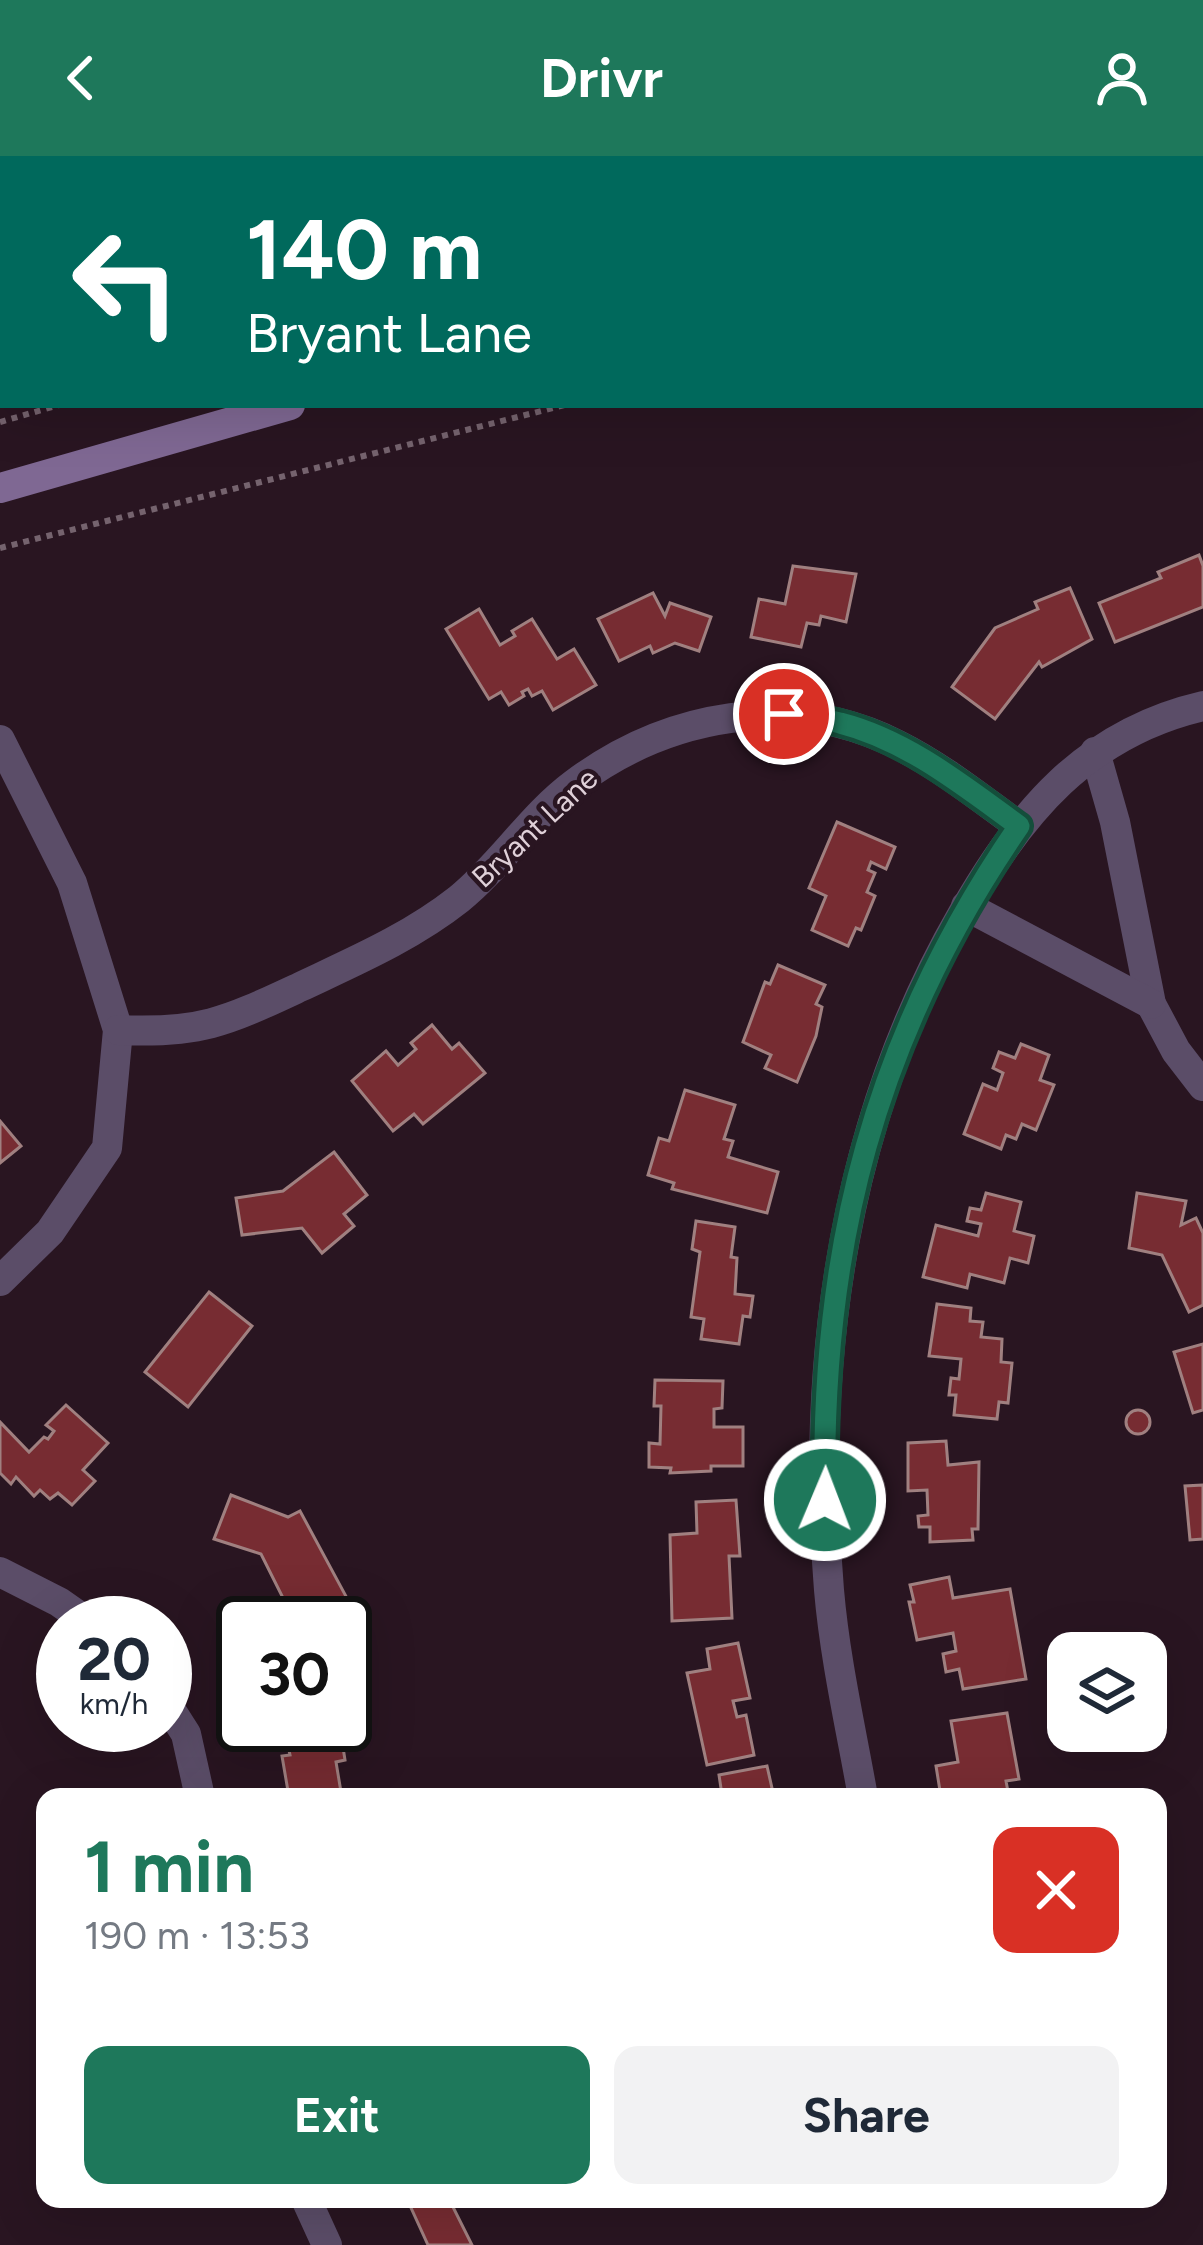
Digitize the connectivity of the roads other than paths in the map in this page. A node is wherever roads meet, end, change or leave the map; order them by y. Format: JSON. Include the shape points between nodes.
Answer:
{"nodes":[{"id":1,"x":280,"y":408,"type":"edge"},
{"id":2,"x":0,"y":488,"type":"edge"},
{"id":3,"x":1203,"y":706,"type":"edge"},
{"id":4,"x":0,"y":740,"type":"edge"},
{"id":5,"x":1095,"y":752,"type":"junction"},
{"id":6,"x":1019,"y":826,"type":"junction"},
{"id":7,"x":966,"y":907,"type":"junction"},
{"id":8,"x":1151,"y":1004,"type":"junction"},
{"id":9,"x":118,"y":1030,"type":"junction"},
{"id":10,"x":1203,"y":1086,"type":"edge"},
{"id":11,"x":0,"y":1281,"type":"edge"},
{"id":12,"x":0,"y":1572,"type":"edge"},
{"id":13,"x":42,"y":1596,"type":"edge"},
{"id":14,"x":190,"y":1752,"type":"edge"},
{"id":15,"x":198,"y":1788,"type":"edge"},
{"id":16,"x":861,"y":1788,"type":"edge"},
{"id":17,"x":310,"y":2208,"type":"edge"},
{"id":18,"x":327,"y":2245,"type":"edge"}],
"edges":[{"from":1,"to":2,"type":"street"},
{"from":3,"to":5,"type":"street"},
{"from":4,"to":9,"type":"street","via":[[72,883]]},
{"from":5,"to":6,"type":"street"},
{"from":5,"to":8,"type":"street"},
{"from":6,"to":7,"type":"street"},
{"from":6,"to":9,"type":"street","name":"Bryant Lane","via":[[913,753],[841,723],[784,714],[726,717],[617,754],[569,787],[497,865],[416,930],[209,1026]]},
{"from":7,"to":8,"type":"street"},
{"from":7,"to":16,"type":"street","via":[[890,1066],[839,1265],[826,1532]]},
{"from":8,"to":10,"type":"street"},
{"from":9,"to":11,"type":"street","via":[[106,1148],[50,1232]]},
{"from":12,"to":13,"type":"street"},
{"from":14,"to":15,"type":"street"},
{"from":17,"to":18,"type":"street"}]}
